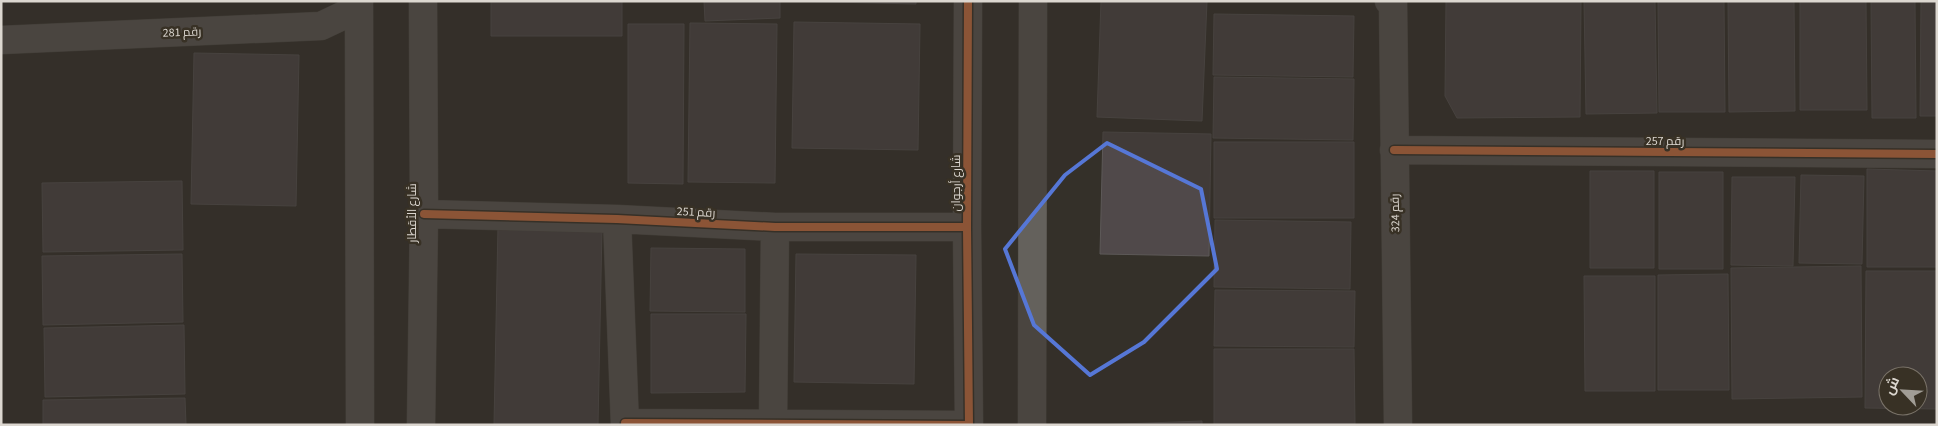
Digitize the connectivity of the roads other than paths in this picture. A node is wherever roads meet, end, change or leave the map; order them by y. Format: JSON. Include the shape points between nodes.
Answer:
{"nodes":[{"id":1,"x":423,"y":1,"type":"edge"},
{"id":2,"x":968,"y":1,"type":"edge"},
{"id":3,"x":1033,"y":1,"type":"edge"},
{"id":4,"x":1389,"y":1,"type":"edge"},
{"id":5,"x":1393,"y":1,"type":"edge"},
{"id":6,"x":359,"y":5,"type":"edge"},
{"id":7,"x":1,"y":40,"type":"edge"},
{"id":8,"x":1394,"y":150,"type":"junction"},
{"id":9,"x":1937,"y":154,"type":"edge"},
{"id":10,"x":424,"y":214,"type":"junction"},
{"id":11,"x":617,"y":219,"type":"junction"},
{"id":12,"x":775,"y":226,"type":"junction"},
{"id":13,"x":967,"y":228,"type":"junction"},
{"id":14,"x":625,"y":424,"type":"edge"},
{"id":15,"x":773,"y":424,"type":"edge"},
{"id":16,"x":360,"y":425,"type":"edge"},
{"id":17,"x":421,"y":425,"type":"edge"},
{"id":18,"x":969,"y":425,"type":"edge"},
{"id":19,"x":1032,"y":425,"type":"edge"},
{"id":20,"x":1398,"y":425,"type":"edge"}],
"edges":[{"from":1,"to":10,"type":"street","name":"شارع الأقطار"},
{"from":2,"to":13,"type":"street","name":"شارع أرجوان"},
{"from":3,"to":19,"type":"street"},
{"from":4,"to":5,"type":"street"},
{"from":5,"to":8,"type":"street","name":"رقم 324"},
{"from":6,"to":7,"type":"street","name":"رقم 281","via":[[321,26]]},
{"from":6,"to":16,"type":"street"},
{"from":8,"to":9,"type":"street","name":"رقم 257"},
{"from":8,"to":20,"type":"street","name":"رقم 324"},
{"from":10,"to":11,"type":"street","name":"رقم 251"},
{"from":10,"to":17,"type":"street","name":"شارع الأقطار"},
{"from":11,"to":12,"type":"street","name":"رقم 251"},
{"from":11,"to":14,"type":"street"},
{"from":12,"to":13,"type":"street","name":"رقم 251"},
{"from":12,"to":15,"type":"street"},
{"from":13,"to":18,"type":"street","name":"شارع أرجوان"},
{"from":14,"to":15,"type":"street"},
{"from":15,"to":18,"type":"street"}]}
